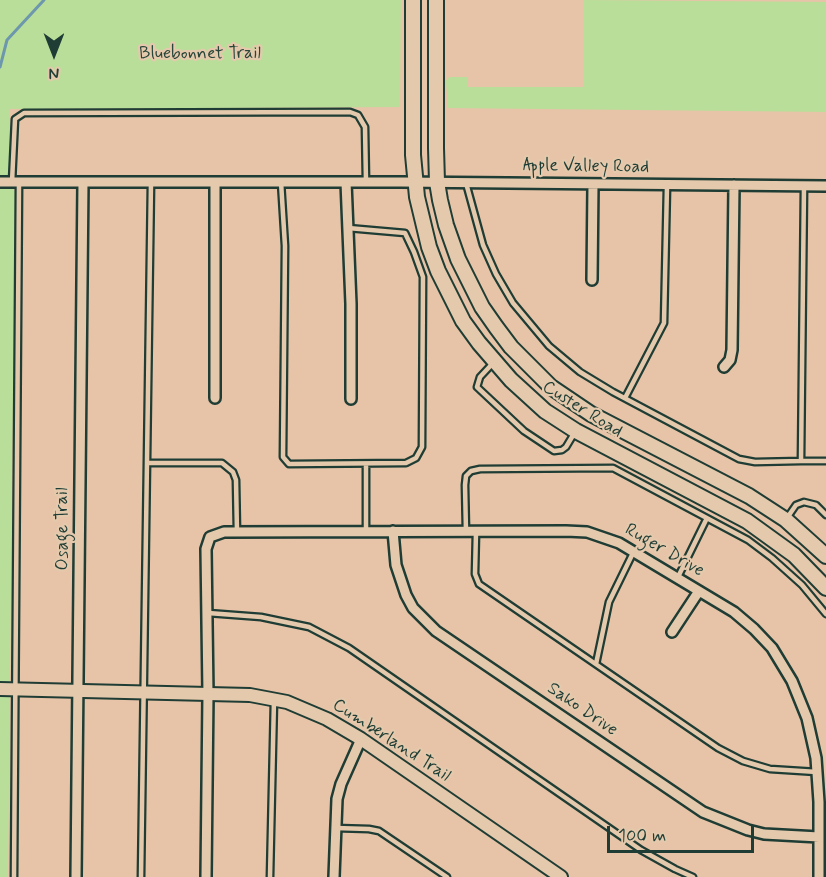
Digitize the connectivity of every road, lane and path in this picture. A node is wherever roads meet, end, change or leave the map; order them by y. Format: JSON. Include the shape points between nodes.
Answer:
{"nodes":[{"id":1,"x":413,"y":0,"type":"edge"},
{"id":2,"x":436,"y":0,"type":"edge"},
{"id":3,"x":0,"y":182,"type":"edge"},
{"id":4,"x":16,"y":182,"type":"junction"},
{"id":5,"x":82,"y":182,"type":"junction"},
{"id":6,"x":151,"y":182,"type":"junction"},
{"id":7,"x":214,"y":182,"type":"junction"},
{"id":8,"x":281,"y":182,"type":"junction"},
{"id":9,"x":346,"y":182,"type":"junction"},
{"id":10,"x":366,"y":182,"type":"junction"},
{"id":11,"x":415,"y":182,"type":"junction"},
{"id":12,"x":437,"y":182,"type":"junction"},
{"id":13,"x":466,"y":183,"type":"junction"},
{"id":14,"x":593,"y":184,"type":"junction"},
{"id":15,"x":667,"y":185,"type":"junction"},
{"id":16,"x":734,"y":185,"type":"junction"},
{"id":17,"x":804,"y":186,"type":"junction"},
{"id":18,"x":826,"y":186,"type":"edge"},
{"id":19,"x":348,"y":228,"type":"junction"},
{"id":20,"x":592,"y":280,"type":"dead end"},
{"id":21,"x":510,"y":347,"type":"junction"},
{"id":22,"x":494,"y":362,"type":"junction"},
{"id":23,"x":724,"y":367,"type":"dead end"},
{"id":24,"x":215,"y":398,"type":"dead end"},
{"id":25,"x":625,"y":398,"type":"junction"},
{"id":26,"x":351,"y":399,"type":"dead end"},
{"id":27,"x":576,"y":431,"type":"junction"},
{"id":28,"x":801,"y":461,"type":"junction"},
{"id":29,"x":826,"y":461,"type":"edge"},
{"id":30,"x":148,"y":463,"type":"junction"},
{"id":31,"x":366,"y":464,"type":"junction"},
{"id":32,"x":826,"y":515,"type":"edge"},
{"id":33,"x":707,"y":518,"type":"junction"},
{"id":34,"x":786,"y":520,"type":"junction"},
{"id":35,"x":393,"y":531,"type":"junction"},
{"id":36,"x":366,"y":532,"type":"junction"},
{"id":37,"x":471,"y":532,"type":"junction"},
{"id":38,"x":237,"y":533,"type":"junction"},
{"id":39,"x":634,"y":551,"type":"junction"},
{"id":40,"x":826,"y":556,"type":"edge"},
{"id":41,"x":678,"y":577,"type":"junction"},
{"id":42,"x":826,"y":588,"type":"edge"},
{"id":43,"x":699,"y":591,"type":"junction"},
{"id":44,"x":207,"y":613,"type":"junction"},
{"id":45,"x":826,"y":614,"type":"edge"},
{"id":46,"x":672,"y":632,"type":"dead end"},
{"id":47,"x":597,"y":664,"type":"junction"},
{"id":48,"x":0,"y":689,"type":"edge"},
{"id":49,"x":15,"y":690,"type":"junction"},
{"id":50,"x":79,"y":690,"type":"junction"},
{"id":51,"x":143,"y":692,"type":"junction"},
{"id":52,"x":208,"y":694,"type":"junction"},
{"id":53,"x":274,"y":699,"type":"junction"},
{"id":54,"x":361,"y":739,"type":"junction"},
{"id":55,"x":817,"y":772,"type":"junction"},
{"id":56,"x":335,"y":828,"type":"junction"},
{"id":57,"x":819,"y":837,"type":"junction"},
{"id":58,"x":14,"y":877,"type":"edge"},
{"id":59,"x":76,"y":877,"type":"edge"},
{"id":60,"x":141,"y":877,"type":"edge"},
{"id":61,"x":206,"y":877,"type":"edge"},
{"id":62,"x":270,"y":877,"type":"edge"},
{"id":63,"x":334,"y":877,"type":"edge"},
{"id":64,"x":447,"y":877,"type":"edge"},
{"id":65,"x":561,"y":877,"type":"edge"},
{"id":66,"x":693,"y":877,"type":"edge"},
{"id":67,"x":819,"y":877,"type":"edge"}],
"edges":[{"from":1,"to":11,"type":"main road","name":"Custer Road"},
{"from":2,"to":12,"type":"main road","name":"Custer Road"},
{"from":3,"to":4,"type":"street","name":"Apple Valley Road"},
{"from":4,"to":5,"type":"street","name":"Apple Valley Road"},
{"from":4,"to":10,"type":"lane","via":[[15,119],[24,112],[350,112],[358,115],[365,127]]},
{"from":4,"to":49,"type":"lane"},
{"from":5,"to":6,"type":"street","name":"Apple Valley Road"},
{"from":5,"to":50,"type":"street","name":"Osage Trail"},
{"from":6,"to":7,"type":"street","name":"Apple Valley Road"},
{"from":6,"to":30,"type":"lane"},
{"from":7,"to":8,"type":"street","name":"Apple Valley Road"},
{"from":7,"to":24,"type":"street"},
{"from":8,"to":9,"type":"street","name":"Apple Valley Road"},
{"from":8,"to":31,"type":"lane","via":[[285,246],[283,457],[289,464]]},
{"from":9,"to":10,"type":"street","name":"Apple Valley Road"},
{"from":9,"to":19,"type":"street"},
{"from":10,"to":11,"type":"street","name":"Apple Valley Road"},
{"from":11,"to":12,"type":"street","name":"Apple Valley Road"},
{"from":11,"to":22,"type":"main road","name":"Custer Road","via":[[438,271],[463,321]]},
{"from":12,"to":13,"type":"street","name":"Apple Valley Road"},
{"from":12,"to":21,"type":"main road","name":"Custer Road","via":[[458,260],[482,307]]},
{"from":13,"to":14,"type":"street","name":"Apple Valley Road"},
{"from":13,"to":25,"type":"lane","via":[[483,245],[513,303],[549,346],[580,372]]},
{"from":14,"to":15,"type":"street","name":"Apple Valley Road"},
{"from":14,"to":20,"type":"street"},
{"from":15,"to":16,"type":"street","name":"Apple Valley Road"},
{"from":15,"to":25,"type":"lane","via":[[664,323]]},
{"from":16,"to":17,"type":"street","name":"Apple Valley Road"},
{"from":16,"to":23,"type":"street","via":[[732,350]]},
{"from":17,"to":18,"type":"street","name":"Apple Valley Road"},
{"from":17,"to":28,"type":"lane"},
{"from":19,"to":26,"type":"street"},
{"from":19,"to":31,"type":"lane","via":[[405,233],[423,277],[422,447],[416,458],[406,463]]},
{"from":21,"to":22,"type":"main road"},
{"from":21,"to":34,"type":"main road","name":"Custer Road","via":[[551,387],[591,414],[749,496]]},
{"from":22,"to":27,"type":"main road","name":"Custer Road","via":[[530,399]]},
{"from":22,"to":27,"type":"lane","via":[[480,377],[477,387],[524,431],[554,451],[566,447]]},
{"from":25,"to":28,"type":"lane","via":[[747,461]]},
{"from":27,"to":42,"type":"main road","name":"Custer Road","via":[[747,521],[794,555]]},
{"from":28,"to":29,"type":"lane"},
{"from":30,"to":38,"type":"lane","via":[[222,463],[236,480]]},
{"from":30,"to":51,"type":"lane"},
{"from":31,"to":36,"type":"lane"},
{"from":32,"to":34,"type":"lane","via":[[812,503],[799,503]]},
{"from":33,"to":37,"type":"lane","via":[[613,468],[480,469],[466,476]]},
{"from":33,"to":41,"type":"lane"},
{"from":33,"to":45,"type":"lane","via":[[772,558]]},
{"from":34,"to":40,"type":"main road","name":"Custer Road"},
{"from":35,"to":36,"type":"street","name":"Ruger Drive"},
{"from":35,"to":37,"type":"street","name":"Ruger Drive"},
{"from":35,"to":57,"type":"street","name":"Sako Drive","via":[[396,565],[406,595],[436,631],[703,812],[764,834]]},
{"from":36,"to":38,"type":"street","name":"Ruger Drive"},
{"from":37,"to":39,"type":"street","name":"Ruger Drive","via":[[586,532]]},
{"from":37,"to":47,"type":"lane","via":[[479,584]]},
{"from":38,"to":44,"type":"street","name":"Ruger Drive","via":[[210,537],[206,549]]},
{"from":39,"to":41,"type":"street","name":"Ruger Drive"},
{"from":39,"to":47,"type":"lane","via":[[609,602]]},
{"from":41,"to":43,"type":"street","name":"Ruger Drive"},
{"from":43,"to":46,"type":"street"},
{"from":43,"to":55,"type":"street","name":"Ruger Drive","via":[[734,612],[772,648],[792,681],[807,718]]},
{"from":44,"to":52,"type":"street"},
{"from":44,"to":66,"type":"lane","via":[[261,616],[309,627],[349,648],[641,850]]},
{"from":47,"to":55,"type":"lane","via":[[718,748],[744,761],[770,769]]},
{"from":48,"to":49,"type":"street","name":"Cumberland Trail"},
{"from":49,"to":50,"type":"street","name":"Cumberland Trail"},
{"from":49,"to":58,"type":"lane"},
{"from":50,"to":51,"type":"street","name":"Cumberland Trail"},
{"from":50,"to":59,"type":"street","name":"Osage Trail"},
{"from":51,"to":52,"type":"street","name":"Cumberland Trail"},
{"from":51,"to":60,"type":"lane"},
{"from":52,"to":53,"type":"street","name":"Cumberland Trail"},
{"from":52,"to":61,"type":"street"},
{"from":53,"to":54,"type":"street","name":"Cumberland Trail","via":[[315,713]]},
{"from":53,"to":62,"type":"lane"},
{"from":54,"to":56,"type":"street","via":[[341,784]]},
{"from":54,"to":65,"type":"street","name":"Cumberland Trail"},
{"from":55,"to":57,"type":"street","name":"Ruger Drive"},
{"from":56,"to":63,"type":"street"},
{"from":56,"to":64,"type":"lane","via":[[378,831]]},
{"from":57,"to":67,"type":"street","name":"Ruger Drive"}]}
